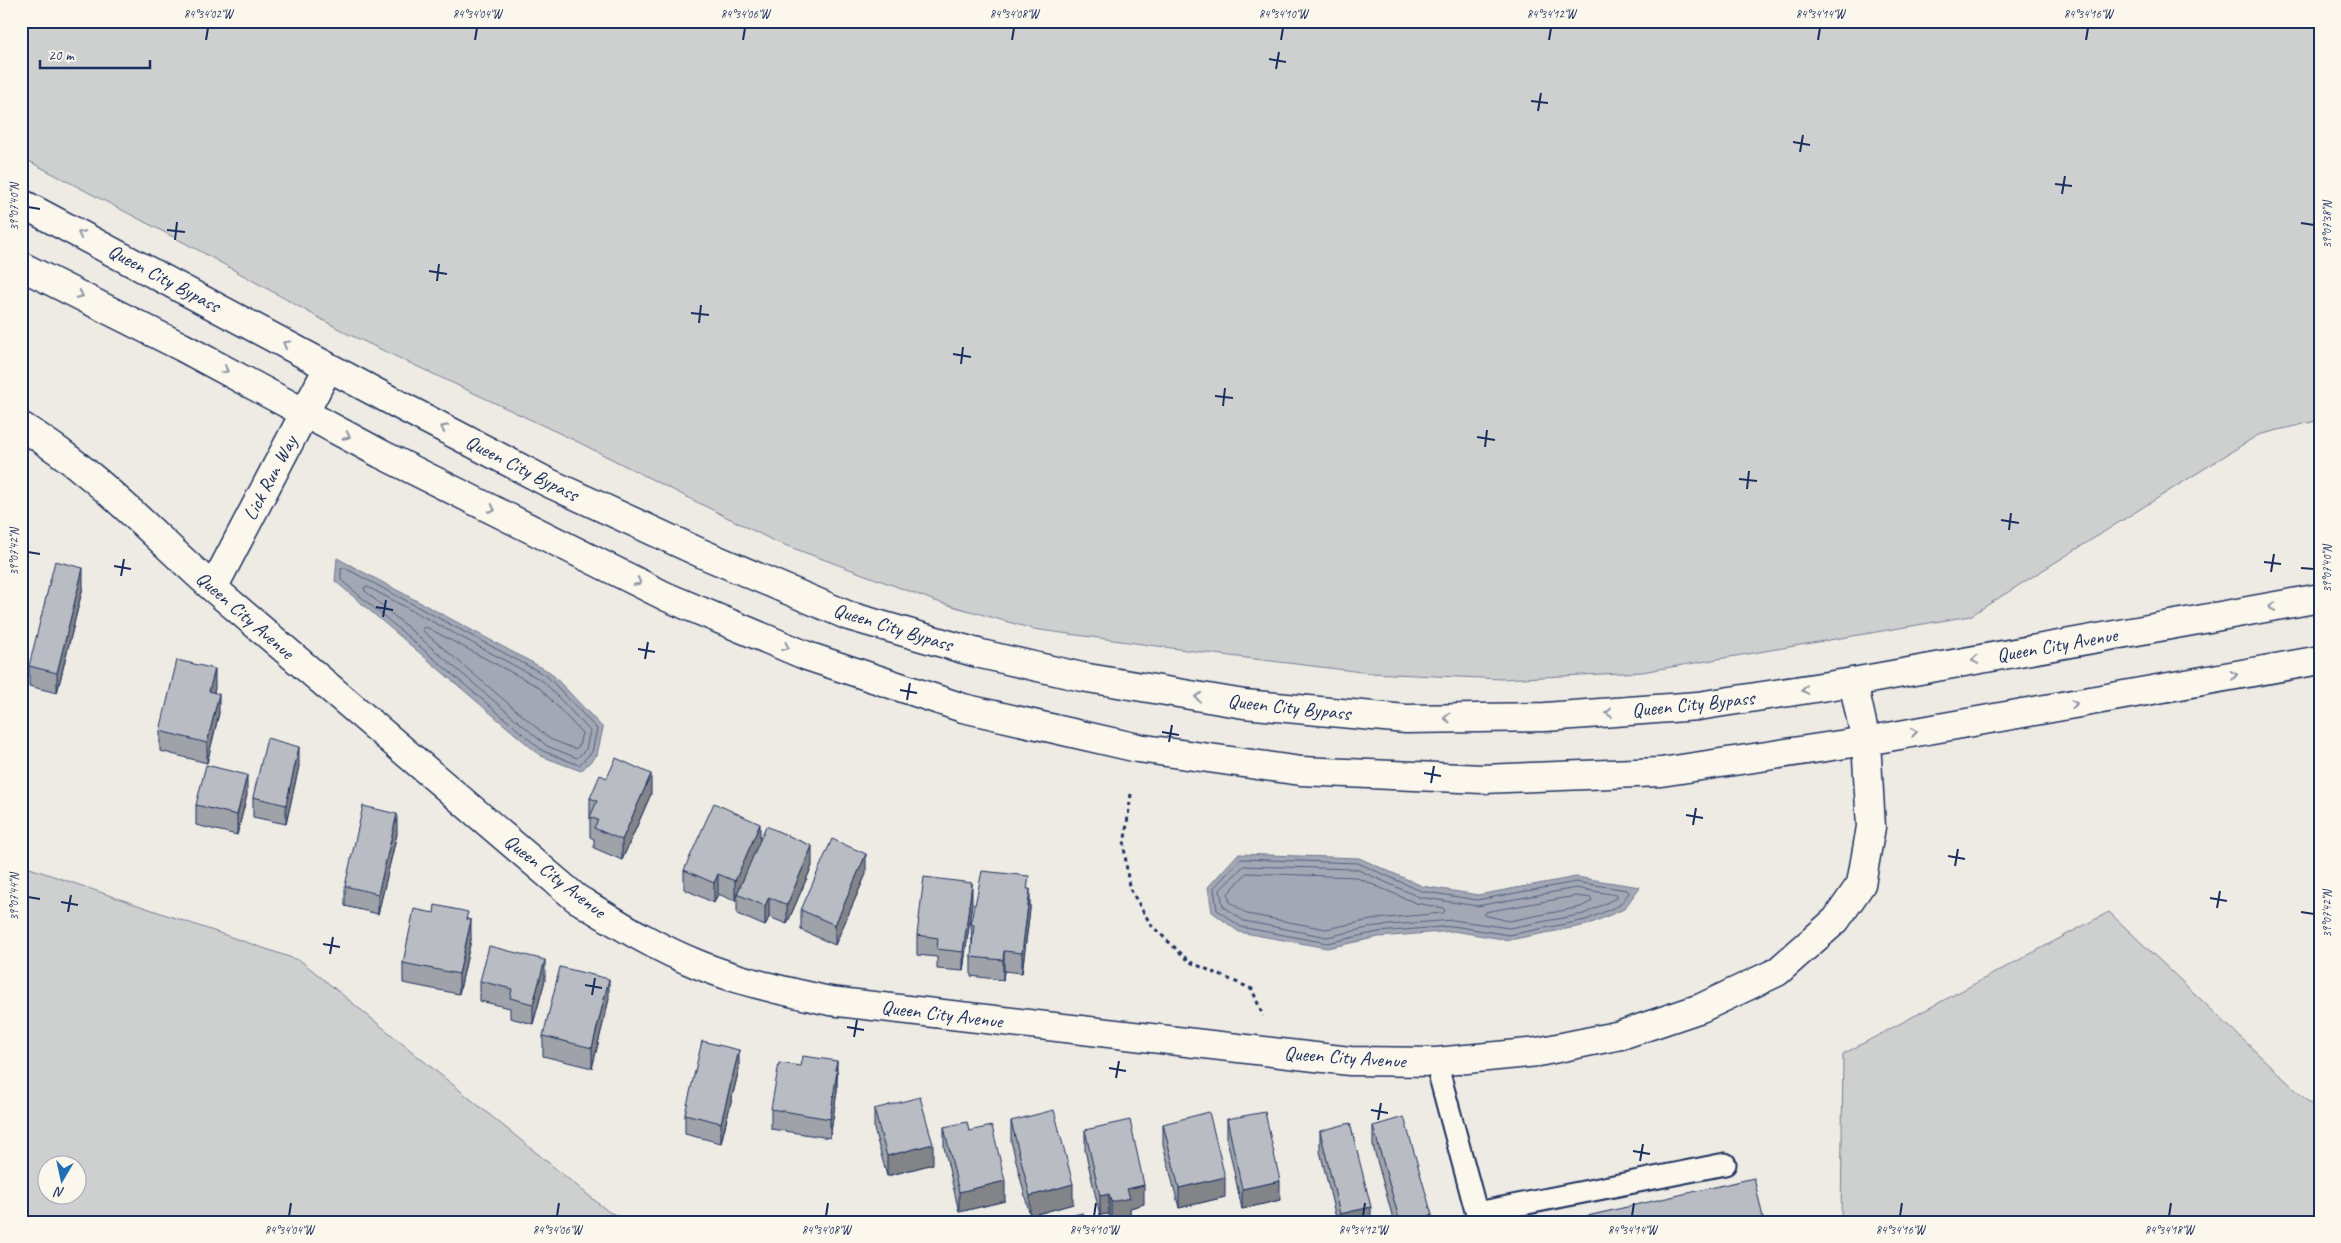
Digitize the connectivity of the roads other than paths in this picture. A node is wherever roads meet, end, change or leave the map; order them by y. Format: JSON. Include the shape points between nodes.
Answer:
{"nodes":[{"id":1,"x":21,"y":202,"type":"edge"},
{"id":2,"x":21,"y":266,"type":"edge"},
{"id":3,"x":328,"y":368,"type":"junction"},
{"id":4,"x":304,"y":413,"type":"junction"},
{"id":5,"x":21,"y":426,"type":"edge"},
{"id":6,"x":213,"y":588,"type":"junction"},
{"id":7,"x":2320,"y":598,"type":"edge"},
{"id":8,"x":2320,"y":660,"type":"edge"},
{"id":9,"x":1853,"y":682,"type":"junction"},
{"id":10,"x":1866,"y":741,"type":"junction"},
{"id":11,"x":1436,"y":1062,"type":"junction"},
{"id":12,"x":1725,"y":1164,"type":"dead end"},
{"id":13,"x":1478,"y":1217,"type":"edge"}],
"edges":[{"from":3,"to":1,"type":"main road","name":"Queen City Bypass","one_way":true},
{"from":2,"to":4,"type":"main road","one_way":true},
{"from":3,"to":4,"type":"main road","name":"Lick Run Way"},
{"from":9,"to":3,"type":"main road","name":"Queen City Bypass","one_way":true,"via":[[1698,706],[1545,717],[1406,719],[1244,704],[1082,677],[981,654],[849,616],[549,483]]},
{"from":4,"to":6,"type":"main road","name":"Lick Run Way"},
{"from":4,"to":10,"type":"main road","one_way":true,"via":[[667,597],[807,656],[963,708],[1138,748],[1302,771],[1483,779],[1660,772]]},
{"from":5,"to":6,"type":"main road","name":"Queen City Avenue","via":[[52,445],[108,489]]},
{"from":6,"to":11,"type":"main road","name":"Queen City Avenue","via":[[576,898],[634,934],[697,964],[762,986],[830,1001],[1350,1061]]},
{"from":7,"to":9,"type":"main road","name":"Queen City Avenue","one_way":true},
{"from":10,"to":8,"type":"main road","one_way":true},
{"from":9,"to":10,"type":"main road","name":"Queen City Avenue"},
{"from":10,"to":11,"type":"main road","name":"Queen City Avenue","via":[[1871,827],[1861,884],[1836,920],[1777,972],[1700,1008],[1621,1035],[1538,1052]]},
{"from":11,"to":13,"type":"lane"},
{"from":12,"to":13,"type":"lane"}]}
